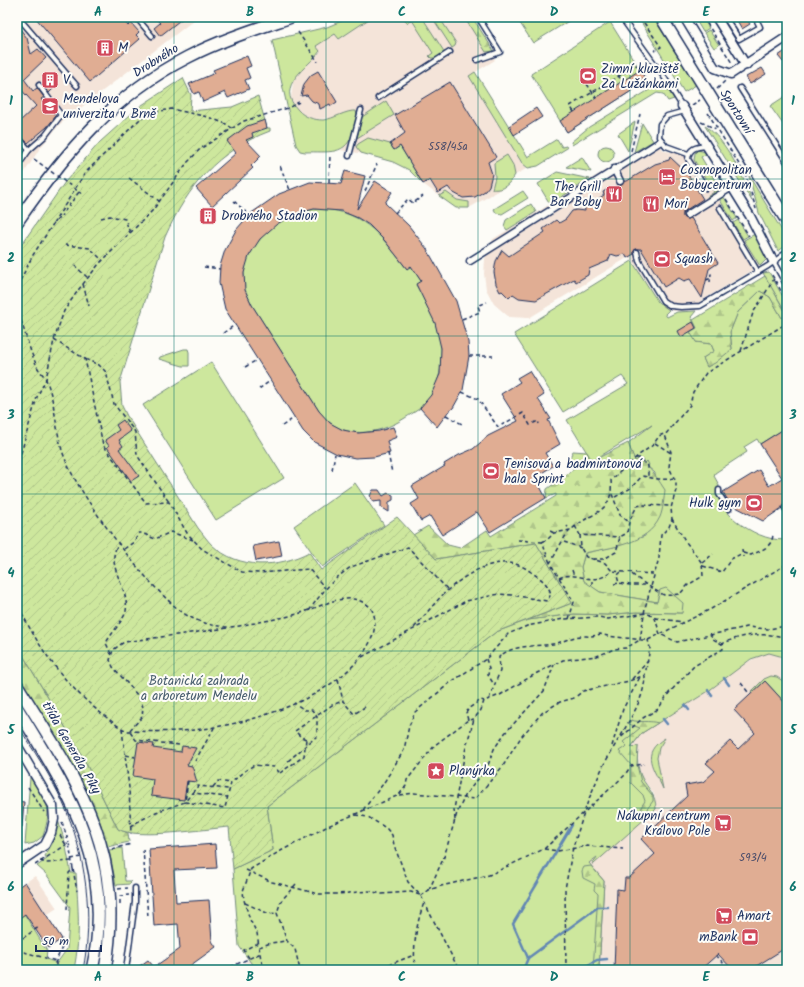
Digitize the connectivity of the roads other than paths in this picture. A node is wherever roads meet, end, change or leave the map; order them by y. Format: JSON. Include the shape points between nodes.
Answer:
{"nodes":[{"id":1,"x":18,"y":17,"type":"edge"},
{"id":2,"x":136,"y":17,"type":"edge"},
{"id":3,"x":291,"y":17,"type":"edge"},
{"id":4,"x":478,"y":17,"type":"edge"},
{"id":5,"x":621,"y":17,"type":"edge"},
{"id":6,"x":661,"y":17,"type":"edge"},
{"id":7,"x":684,"y":17,"type":"edge"},
{"id":8,"x":716,"y":17,"type":"edge"},
{"id":9,"x":725,"y":17,"type":"edge"},
{"id":10,"x":758,"y":17,"type":"edge"},
{"id":11,"x":152,"y":36,"type":"dead end"},
{"id":12,"x":787,"y":38,"type":"edge"},
{"id":13,"x":450,"y":52,"type":"dead end"},
{"id":14,"x":477,"y":60,"type":"dead end"},
{"id":15,"x":746,"y":65,"type":"junction"},
{"id":16,"x":39,"y":86,"type":"dead end"},
{"id":17,"x":77,"y":86,"type":"dead end"},
{"id":18,"x":740,"y":88,"type":"dead end"},
{"id":19,"x":378,"y":98,"type":"dead end"},
{"id":20,"x":684,"y":109,"type":"junction"},
{"id":21,"x":361,"y":110,"type":"dead end"},
{"id":22,"x":17,"y":136,"type":"edge"},
{"id":23,"x":661,"y":141,"type":"junction"},
{"id":24,"x":706,"y":146,"type":"junction"},
{"id":25,"x":29,"y":150,"type":"junction"},
{"id":26,"x":688,"y":154,"type":"junction"},
{"id":27,"x":349,"y":156,"type":"dead end"},
{"id":28,"x":787,"y":162,"type":"edge"},
{"id":29,"x":17,"y":167,"type":"edge"},
{"id":30,"x":614,"y":169,"type":"junction"},
{"id":31,"x":620,"y":181,"type":"dead end"},
{"id":32,"x":732,"y":187,"type":"junction"},
{"id":33,"x":706,"y":188,"type":"dead end"},
{"id":34,"x":720,"y":208,"type":"dead end"},
{"id":35,"x":687,"y":215,"type":"dead end"},
{"id":36,"x":787,"y":221,"type":"edge"},
{"id":37,"x":17,"y":222,"type":"edge"},
{"id":38,"x":637,"y":252,"type":"dead end"},
{"id":39,"x":787,"y":252,"type":"edge"},
{"id":40,"x":470,"y":261,"type":"dead end"},
{"id":41,"x":771,"y":264,"type":"junction"},
{"id":42,"x":758,"y":272,"type":"junction"},
{"id":43,"x":787,"y":286,"type":"edge"},
{"id":44,"x":719,"y":490,"type":"dead end"},
{"id":45,"x":729,"y":509,"type":"dead end"},
{"id":46,"x":17,"y":684,"type":"edge"},
{"id":47,"x":17,"y":708,"type":"edge"},
{"id":48,"x":17,"y":745,"type":"edge"},
{"id":49,"x":17,"y":864,"type":"edge"},
{"id":50,"x":135,"y":888,"type":"road end"},
{"id":51,"x":92,"y":970,"type":"edge"},
{"id":52,"x":105,"y":970,"type":"edge"},
{"id":53,"x":126,"y":970,"type":"edge"}],
"edges":[{"from":1,"to":17,"type":"lane"},
{"from":2,"to":11,"type":"lane"},
{"from":3,"to":37,"type":"main road","name":"Drobného","via":[[206,48],[142,85],[116,105],[78,142]]},
{"from":4,"to":14,"type":"lane","via":[[500,52]]},
{"from":5,"to":20,"type":"lane"},
{"from":6,"to":36,"type":"main road","name":"Sportovní"},
{"from":7,"to":15,"type":"street","name":"Sportovní","via":[[715,68],[734,72]]},
{"from":8,"to":15,"type":"street"},
{"from":9,"to":10,"type":"lane","via":[[739,39],[760,27],[756,19]]},
{"from":12,"to":15,"type":"street"},
{"from":13,"to":19,"type":"lane"},
{"from":16,"to":25,"type":"lane","via":[[61,115],[45,136]]},
{"from":18,"to":28,"type":"lane"},
{"from":20,"to":23,"type":"lane","via":[[663,120],[659,129]]},
{"from":20,"to":24,"type":"street"},
{"from":21,"to":27,"type":"lane"},
{"from":22,"to":25,"type":"lane"},
{"from":23,"to":26,"type":"lane","via":[[670,148]]},
{"from":23,"to":30,"type":"street"},
{"from":24,"to":26,"type":"lane","via":[[695,147]]},
{"from":24,"to":32,"type":"street"},
{"from":25,"to":29,"type":"lane"},
{"from":26,"to":33,"type":"lane","via":[[690,163]]},
{"from":30,"to":31,"type":"street"},
{"from":30,"to":40,"type":"street"},
{"from":32,"to":35,"type":"street"},
{"from":32,"to":41,"type":"street","via":[[758,231]]},
{"from":34,"to":42,"type":"lane"},
{"from":38,"to":42,"type":"lane","via":[[639,261],[663,301],[671,306],[700,306]]},
{"from":39,"to":41,"type":"lane"},
{"from":41,"to":42,"type":"lane"},
{"from":41,"to":43,"type":"lane"},
{"from":44,"to":45,"type":"lane"},
{"from":46,"to":52,"type":"main road","name":"třída Generála Píky","via":[[87,803],[103,850],[111,907]]},
{"from":47,"to":51,"type":"main road","name":"třída Generála Píky","via":[[62,782],[85,832],[93,860],[99,908],[99,932]]},
{"from":48,"to":49,"type":"street","via":[[53,806],[53,823],[46,845]]},
{"from":50,"to":53,"type":"lane"}]}
